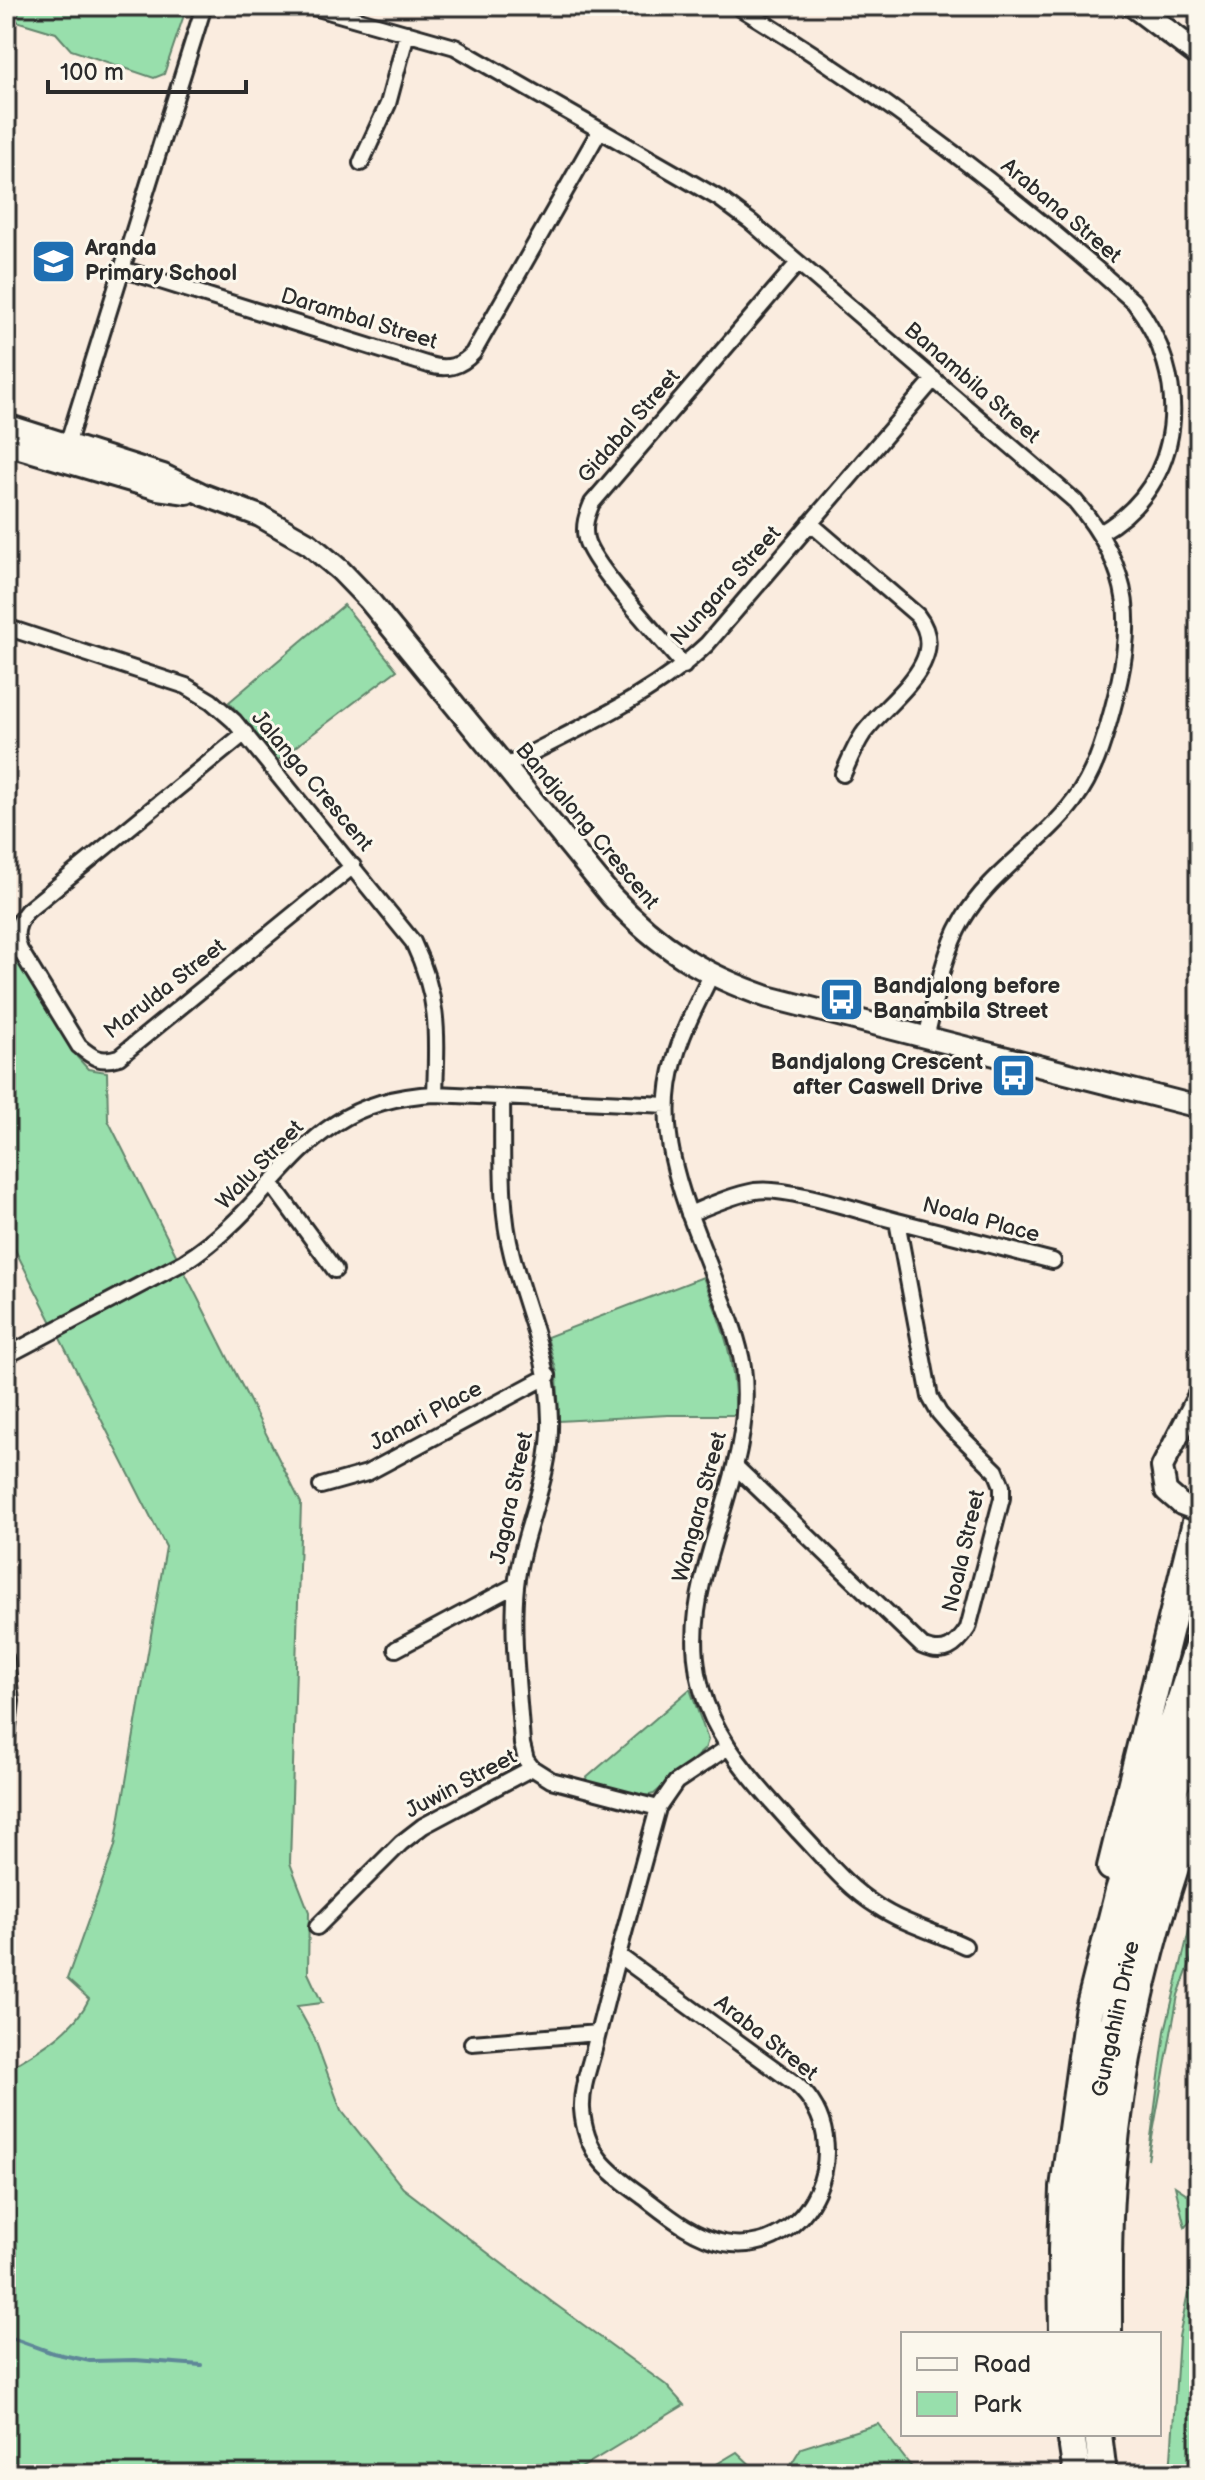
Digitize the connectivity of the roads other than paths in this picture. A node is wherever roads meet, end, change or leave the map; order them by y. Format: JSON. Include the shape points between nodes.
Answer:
{"nodes":[{"id":1,"x":204,"y":6,"type":"edge"},
{"id":2,"x":310,"y":6,"type":"edge"},
{"id":3,"x":737,"y":6,"type":"edge"},
{"id":4,"x":1134,"y":6,"type":"edge"},
{"id":5,"x":1160,"y":6,"type":"edge"},
{"id":6,"x":338,"y":10,"type":"edge"},
{"id":7,"x":407,"y":33,"type":"junction"},
{"id":8,"x":1199,"y":55,"type":"edge"},
{"id":9,"x":600,"y":130,"type":"junction"},
{"id":10,"x":361,"y":163,"type":"dead end"},
{"id":11,"x":798,"y":263,"type":"junction"},
{"id":12,"x":122,"y":269,"type":"junction"},
{"id":13,"x":934,"y":379,"type":"junction"},
{"id":14,"x":6,"y":425,"type":"edge"},
{"id":15,"x":6,"y":444,"type":"edge"},
{"id":16,"x":65,"y":453,"type":"junction"},
{"id":17,"x":810,"y":523,"type":"junction"},
{"id":18,"x":1100,"y":533,"type":"junction"},
{"id":19,"x":6,"y":627,"type":"edge"},
{"id":20,"x":684,"y":666,"type":"junction"},
{"id":21,"x":245,"y":733,"type":"junction"},
{"id":22,"x":505,"y":767,"type":"junction"},
{"id":23,"x":843,"y":774,"type":"dead end"},
{"id":24,"x":353,"y":866,"type":"junction"},
{"id":25,"x":711,"y":975,"type":"junction"},
{"id":26,"x":926,"y":1038,"type":"junction"},
{"id":27,"x":435,"y":1094,"type":"junction"},
{"id":28,"x":502,"y":1097,"type":"junction"},
{"id":29,"x":667,"y":1105,"type":"junction"},
{"id":30,"x":1199,"y":1107,"type":"edge"},
{"id":31,"x":271,"y":1183,"type":"junction"},
{"id":32,"x":689,"y":1214,"type":"junction"},
{"id":33,"x":897,"y":1221,"type":"junction"},
{"id":34,"x":1053,"y":1261,"type":"dead end"},
{"id":35,"x":335,"y":1270,"type":"dead end"},
{"id":36,"x":6,"y":1356,"type":"edge"},
{"id":37,"x":548,"y":1376,"type":"junction"},
{"id":38,"x":1199,"y":1395,"type":"edge"},
{"id":39,"x":735,"y":1466,"type":"junction"},
{"id":40,"x":321,"y":1486,"type":"dead end"},
{"id":41,"x":1189,"y":1505,"type":"edge"},
{"id":42,"x":516,"y":1585,"type":"junction"},
{"id":43,"x":1199,"y":1643,"type":"edge"},
{"id":44,"x":396,"y":1649,"type":"dead end"},
{"id":45,"x":6,"y":1659,"type":"edge"},
{"id":46,"x":1199,"y":1714,"type":"edge"},
{"id":47,"x":6,"y":1743,"type":"edge"},
{"id":48,"x":727,"y":1748,"type":"junction"},
{"id":49,"x":532,"y":1768,"type":"junction"},
{"id":50,"x":1196,"y":1806,"type":"edge"},
{"id":51,"x":658,"y":1808,"type":"junction"},
{"id":52,"x":317,"y":1927,"type":"dead end"},
{"id":53,"x":965,"y":1946,"type":"dead end"},
{"id":54,"x":618,"y":1955,"type":"junction"},
{"id":55,"x":598,"y":2033,"type":"junction"},
{"id":56,"x":472,"y":2043,"type":"dead end"},
{"id":57,"x":1067,"y":2156,"type":"junction"},
{"id":58,"x":1063,"y":2332,"type":"edge"},
{"id":59,"x":1089,"y":2332,"type":"edge"},
{"id":60,"x":1108,"y":2332,"type":"edge"},
{"id":61,"x":1071,"y":2436,"type":"edge"},
{"id":62,"x":1098,"y":2436,"type":"edge"},
{"id":63,"x":1114,"y":2436,"type":"edge"},
{"id":64,"x":1077,"y":2474,"type":"edge"},
{"id":65,"x":1103,"y":2474,"type":"edge"},
{"id":66,"x":1119,"y":2474,"type":"edge"}],
"edges":[{"from":1,"to":12,"type":"street"},
{"from":2,"to":6,"type":"street","name":"Banambila Street"},
{"from":3,"to":18,"type":"street","name":"Arabana Street","via":[[874,93],[997,185],[1134,302],[1149,323],[1169,372],[1169,442],[1148,491],[1132,511]]},
{"from":4,"to":8,"type":"main road"},
{"from":5,"to":8,"type":"main road"},
{"from":6,"to":7,"type":"street","name":"Banambila Street"},
{"from":7,"to":9,"type":"street","name":"Banambila Street","via":[[455,47]]},
{"from":7,"to":10,"type":"street","via":[[388,104]]},
{"from":9,"to":11,"type":"street","name":"Banambila Street","via":[[720,199]]},
{"from":9,"to":12,"type":"street","name":"Darambal Street","via":[[473,353],[459,365],[429,365]]},
{"from":11,"to":13,"type":"street","name":"Banambila Street"},
{"from":11,"to":20,"type":"street","name":"Gidabal Street","via":[[600,493],[585,521],[595,558]]},
{"from":12,"to":16,"type":"street"},
{"from":13,"to":17,"type":"street","name":"Nungara Street"},
{"from":13,"to":18,"type":"street","name":"Banambila Street","via":[[1075,501]]},
{"from":14,"to":16,"type":"street","name":"Bandjalong Crescent"},
{"from":15,"to":16,"type":"street","name":"Bandjalong Crescent"},
{"from":16,"to":22,"type":"street","name":"Bandjalong Crescent","via":[[158,489],[204,495],[260,516],[309,544],[368,599]]},
{"from":17,"to":20,"type":"street","name":"Nungara Street"},
{"from":17,"to":23,"type":"street","via":[[917,615],[930,637],[927,658],[863,735]]},
{"from":18,"to":26,"type":"street","name":"Banambila Street","via":[[1123,586],[1128,630],[1101,751],[1073,802],[987,886],[962,921]]},
{"from":19,"to":21,"type":"street","name":"Jalanga Crescent","via":[[186,686]]},
{"from":20,"to":22,"type":"street","name":"Nungara Street"},
{"from":21,"to":24,"type":"street","name":"Jalanga Crescent"},
{"from":21,"to":24,"type":"street","name":"Marulda Street","via":[[19,921],[20,950],[79,1046],[103,1061],[119,1057]]},
{"from":22,"to":25,"type":"street","name":"Bandjalong Crescent","via":[[637,924]]},
{"from":24,"to":27,"type":"street","name":"Jalanga Crescent","via":[[413,942],[426,968],[438,1027]]},
{"from":25,"to":26,"type":"street","name":"Bandjalong Crescent","via":[[768,997]]},
{"from":25,"to":29,"type":"street","name":"Wangara Street","via":[[682,1035]]},
{"from":26,"to":30,"type":"street","name":"Bandjalong Crescent"},
{"from":27,"to":28,"type":"street","name":"Walu Street"},
{"from":27,"to":31,"type":"street","name":"Walu Street","via":[[390,1098],[347,1115],[321,1132]]},
{"from":28,"to":29,"type":"street","name":"Walu Street"},
{"from":28,"to":37,"type":"street","name":"Jagara Street","via":[[511,1254]]},
{"from":29,"to":32,"type":"street","name":"Wangara Street","via":[[672,1162]]},
{"from":31,"to":35,"type":"street"},
{"from":31,"to":36,"type":"street","name":"Walu Street","via":[[211,1245]]},
{"from":32,"to":33,"type":"street","via":[[736,1196],[779,1191]]},
{"from":32,"to":39,"type":"street","name":"Wangara Street","via":[[740,1353],[746,1398]]},
{"from":33,"to":34,"type":"street","name":"Noala Place"},
{"from":33,"to":39,"type":"street","name":"Noala Street","via":[[930,1397],[951,1427],[996,1471],[1002,1486],[968,1628],[958,1643],[938,1651],[918,1643]]},
{"from":37,"to":40,"type":"street","name":"Janari Place","via":[[367,1473]]},
{"from":37,"to":42,"type":"street","name":"Jagara Street","via":[[547,1458]]},
{"from":38,"to":41,"type":"street","via":[[1162,1467],[1164,1486]]},
{"from":39,"to":48,"type":"street","name":"Wangara Street","via":[[703,1579],[695,1643],[702,1690]]},
{"from":41,"to":57,"type":"highway","via":[[1080,2003],[1067,2078]]},
{"from":42,"to":44,"type":"street"},
{"from":42,"to":49,"type":"street","name":"Jagara Street","via":[[522,1744]]},
{"from":43,"to":57,"type":"highway","name":"Gungahlin Drive","via":[[1103,1951],[1088,2013]]},
{"from":45,"to":47,"type":"street","via":[[11,1701]]},
{"from":46,"to":59,"type":"highway","name":"Gungahlin Drive","via":[[1143,1899],[1105,2062],[1092,2155]]},
{"from":48,"to":51,"type":"street","name":"Araba Street","via":[[676,1782]]},
{"from":48,"to":53,"type":"street","name":"Wangara Street","via":[[863,1897],[908,1924]]},
{"from":49,"to":51,"type":"street","name":"Juwin Street","via":[[551,1780]]},
{"from":49,"to":52,"type":"street","name":"Juwin Street","via":[[423,1826]]},
{"from":50,"to":60,"type":"highway","via":[[1143,1983],[1118,2114],[1109,2210]]},
{"from":51,"to":54,"type":"street","name":"Araba Street"},
{"from":54,"to":55,"type":"street","name":"Araba Street"},
{"from":54,"to":55,"type":"street","name":"Araba Street","via":[[804,2092],[826,2137],[823,2179],[810,2206],[772,2236],[727,2243],[684,2226],[611,2174],[592,2149],[582,2106]]},
{"from":55,"to":56,"type":"street"},
{"from":57,"to":58,"type":"highway"},
{"from":61,"to":64,"type":"highway"},
{"from":62,"to":65,"type":"highway"},
{"from":63,"to":66,"type":"highway"}]}
